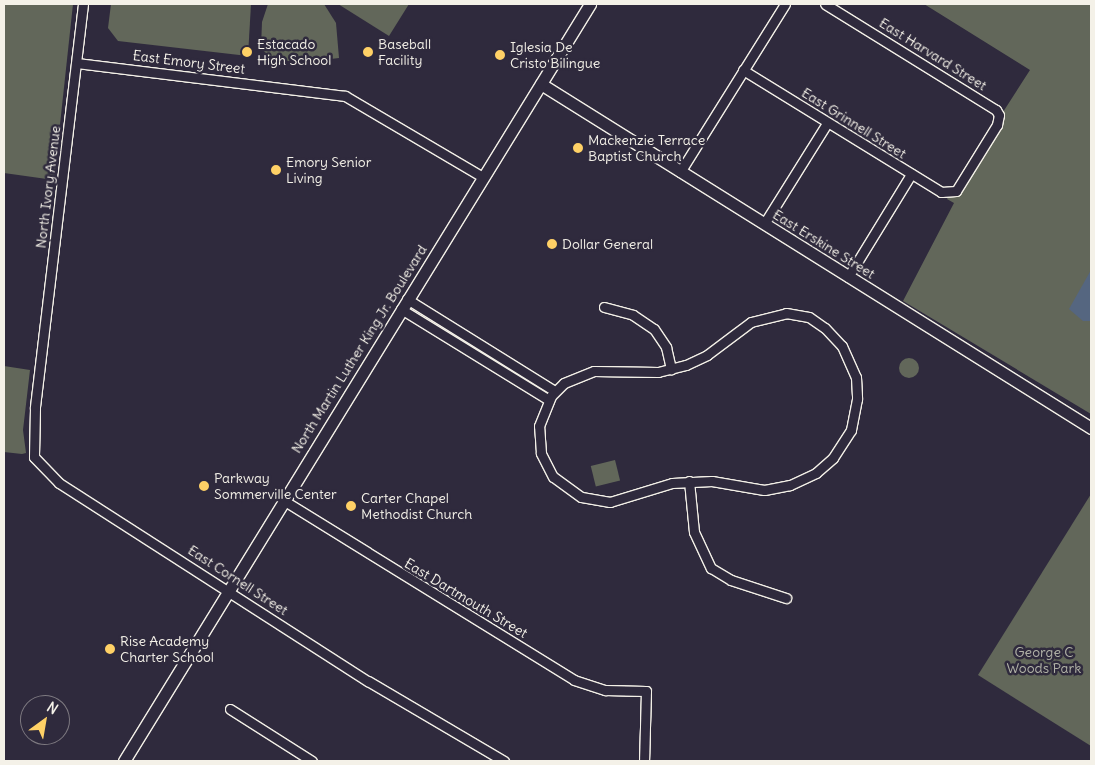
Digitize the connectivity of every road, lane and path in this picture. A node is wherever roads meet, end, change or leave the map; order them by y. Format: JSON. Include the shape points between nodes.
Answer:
{"nodes":[{"id":1,"x":83,"y":4,"type":"edge"},
{"id":2,"x":590,"y":4,"type":"edge"},
{"id":3,"x":784,"y":4,"type":"edge"},
{"id":4,"x":825,"y":4,"type":"edge"},
{"id":5,"x":78,"y":63,"type":"junction"},
{"id":6,"x":743,"y":70,"type":"junction"},
{"id":7,"x":541,"y":84,"type":"junction"},
{"id":8,"x":827,"y":123,"type":"junction"},
{"id":9,"x":680,"y":172,"type":"junction"},
{"id":10,"x":911,"y":174,"type":"junction"},
{"id":11,"x":484,"y":178,"type":"junction"},
{"id":12,"x":952,"y":194,"type":"joint"},
{"id":13,"x":764,"y":224,"type":"junction"},
{"id":14,"x":848,"y":277,"type":"junction"},
{"id":15,"x":404,"y":304,"type":"junction"},
{"id":16,"x":604,"y":307,"type":"dead end"},
{"id":17,"x":671,"y":369,"type":"junction"},
{"id":18,"x":39,"y":373,"type":"joint"},
{"id":19,"x":555,"y":391,"type":"junction"},
{"id":20,"x":549,"y":400,"type":"junction"},
{"id":21,"x":1091,"y":428,"type":"edge"},
{"id":22,"x":689,"y":481,"type":"junction"},
{"id":23,"x":283,"y":500,"type":"junction"},
{"id":24,"x":228,"y":589,"type":"junction"},
{"id":25,"x":786,"y":598,"type":"dead end"},
{"id":26,"x":230,"y":709,"type":"dead end"},
{"id":27,"x":124,"y":761,"type":"edge"},
{"id":28,"x":312,"y":761,"type":"edge"},
{"id":29,"x":504,"y":761,"type":"edge"},
{"id":30,"x":644,"y":761,"type":"edge"}],
"edges":[{"from":1,"to":5,"type":"street","name":"North Ivory Avenue"},
{"from":2,"to":7,"type":"main road","name":"North Martin Luther King Jr. Boulevard"},
{"from":3,"to":6,"type":"street"},
{"from":4,"to":12,"type":"street","name":"East Harvard Street","via":[[992,107],[999,115],[997,125],[960,187]]},
{"from":5,"to":11,"type":"street","name":"East Emory Street","via":[[345,96]]},
{"from":5,"to":18,"type":"street","name":"North Ivory Avenue"},
{"from":6,"to":8,"type":"street","name":"East Grinnell Street"},
{"from":6,"to":9,"type":"street"},
{"from":7,"to":9,"type":"main road","name":"East Erskine Street"},
{"from":7,"to":11,"type":"main road","name":"North Martin Luther King Jr. Boulevard"},
{"from":8,"to":10,"type":"street","name":"East Grinnell Street"},
{"from":8,"to":13,"type":"street"},
{"from":9,"to":13,"type":"main road","name":"East Erskine Street"},
{"from":10,"to":12,"type":"street","name":"East Grinnell Street","via":[[941,192]]},
{"from":10,"to":14,"type":"street"},
{"from":11,"to":15,"type":"main road","name":"North Martin Luther King Jr. Boulevard"},
{"from":13,"to":14,"type":"main road","name":"East Erskine Street"},
{"from":14,"to":21,"type":"main road","name":"East Erskine Street"},
{"from":15,"to":19,"type":"street"},
{"from":15,"to":20,"type":"street"},
{"from":15,"to":23,"type":"main road","name":"North Martin Luther King Jr. Boulevard"},
{"from":16,"to":17,"type":"street","via":[[634,315],[654,329],[666,347]]},
{"from":17,"to":19,"type":"street","via":[[641,373],[594,371],[571,379]]},
{"from":17,"to":22,"type":"street","via":[[702,358],[751,322],[786,313],[808,318],[823,326],[842,346],[856,377],[857,402],[851,430],[837,453],[816,473],[790,485],[764,490],[725,482]]},
{"from":18,"to":24,"type":"street","name":"East Cornell Street","via":[[32,446],[34,457],[50,475]]},
{"from":19,"to":20,"type":"street"},
{"from":20,"to":22,"type":"street","via":[[539,426],[541,453],[553,477],[571,493],[590,500],[610,502],[659,486]]},
{"from":22,"to":25,"type":"street","via":[[694,532],[711,568],[731,580]]},
{"from":23,"to":24,"type":"main road","name":"North Martin Luther King Jr. Boulevard"},
{"from":23,"to":30,"type":"street","name":"East Dartmouth Street","via":[[574,680],[605,690],[646,691]]},
{"from":24,"to":27,"type":"main road","name":"North Martin Luther King Jr. Boulevard"},
{"from":24,"to":29,"type":"street","name":"East Cornell Street","via":[[368,682]]},
{"from":26,"to":28,"type":"street"}]}
